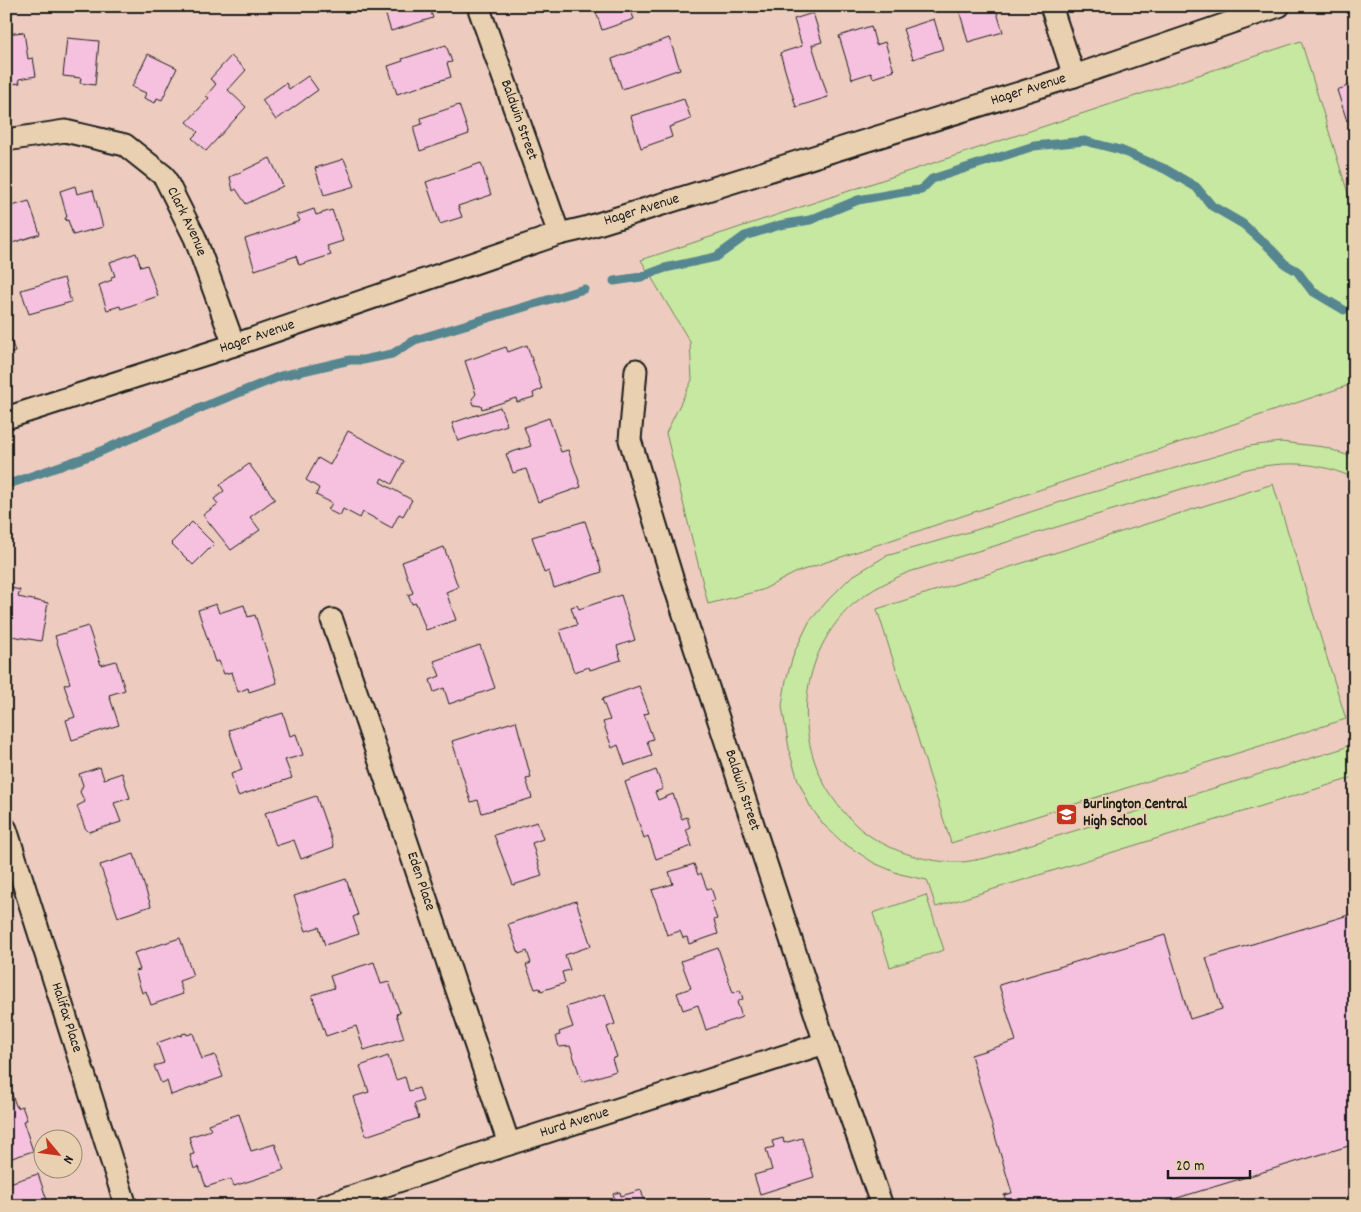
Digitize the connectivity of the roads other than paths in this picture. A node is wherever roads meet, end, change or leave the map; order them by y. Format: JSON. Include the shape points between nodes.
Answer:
{"nodes":[{"id":1,"x":478,"y":6,"type":"edge"},
{"id":2,"x":1051,"y":6,"type":"edge"},
{"id":3,"x":1279,"y":6,"type":"edge"},
{"id":4,"x":1074,"y":76,"type":"junction"},
{"id":5,"x":6,"y":140,"type":"edge"},
{"id":6,"x":559,"y":234,"type":"junction"},
{"id":7,"x":234,"y":345,"type":"junction"},
{"id":8,"x":636,"y":370,"type":"dead end"},
{"id":9,"x":6,"y":418,"type":"edge"},
{"id":10,"x":332,"y":620,"type":"dead end"},
{"id":11,"x":6,"y":829,"type":"edge"},
{"id":12,"x":825,"y":1043,"type":"junction"},
{"id":13,"x":509,"y":1144,"type":"junction"},
{"id":14,"x":349,"y":1202,"type":"edge"},
{"id":15,"x":126,"y":1206,"type":"edge"},
{"id":16,"x":324,"y":1206,"type":"edge"},
{"id":17,"x":882,"y":1206,"type":"edge"}],
"edges":[{"from":1,"to":6,"type":"street","name":"Baldwin Street"},
{"from":2,"to":4,"type":"street"},
{"from":3,"to":4,"type":"street","name":"Hager Avenue"},
{"from":4,"to":6,"type":"street","name":"Hager Avenue"},
{"from":5,"to":7,"type":"street","name":"Clark Avenue","via":[[65,131],[126,146],[164,176],[195,238]]},
{"from":6,"to":7,"type":"street","name":"Hager Avenue"},
{"from":7,"to":9,"type":"street","name":"Hager Avenue"},
{"from":8,"to":12,"type":"street","name":"Baldwin Street","via":[[630,440]]},
{"from":10,"to":13,"type":"street","name":"Eden Place"},
{"from":11,"to":15,"type":"street","name":"Halifax Place"},
{"from":12,"to":13,"type":"street","name":"Hurd Avenue"},
{"from":12,"to":17,"type":"street","name":"Baldwin Street"},
{"from":13,"to":14,"type":"street","name":"Hurd Avenue"},
{"from":14,"to":16,"type":"street","name":"Hurd Avenue"}]}
